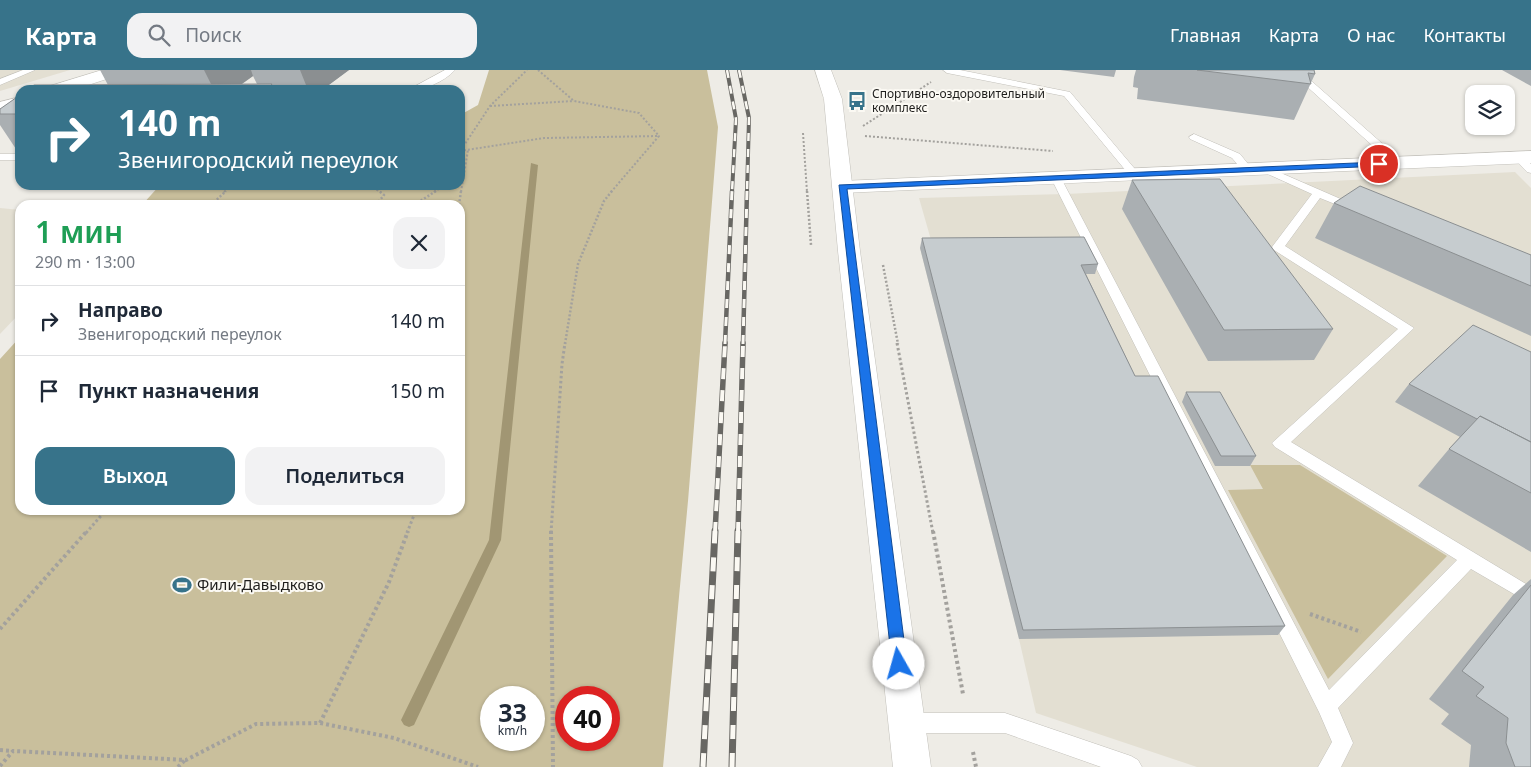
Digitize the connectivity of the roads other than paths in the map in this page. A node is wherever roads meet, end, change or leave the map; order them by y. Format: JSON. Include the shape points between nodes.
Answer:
{"nodes":[{"id":1,"x":31,"y":70,"type":"edge"},
{"id":2,"x":119,"y":70,"type":"edge"},
{"id":3,"x":451,"y":70,"type":"edge"},
{"id":4,"x":823,"y":70,"type":"edge"},
{"id":5,"x":947,"y":70,"type":"edge"},
{"id":6,"x":1284,"y":70,"type":"edge"},
{"id":7,"x":1296,"y":71,"type":"edge"},
{"id":8,"x":0,"y":82,"type":"edge"},
{"id":9,"x":72,"y":85,"type":"edge"},
{"id":10,"x":423,"y":85,"type":"edge"},
{"id":11,"x":15,"y":104,"type":"edge"},
{"id":12,"x":0,"y":108,"type":"edge"},
{"id":13,"x":1194,"y":137,"type":"dead end"},
{"id":14,"x":0,"y":157,"type":"edge"},
{"id":15,"x":15,"y":157,"type":"edge"},
{"id":16,"x":1527,"y":161,"type":"edge"},
{"id":17,"x":1398,"y":163,"type":"junction"},
{"id":18,"x":1256,"y":170,"type":"junction"},
{"id":19,"x":1135,"y":175,"type":"junction"},
{"id":20,"x":1056,"y":178,"type":"junction"},
{"id":21,"x":842,"y":187,"type":"junction"},
{"id":22,"x":1318,"y":193,"type":"junction"},
{"id":23,"x":1363,"y":212,"type":"edge"},
{"id":24,"x":1469,"y":558,"type":"junction"},
{"id":25,"x":1531,"y":596,"type":"edge"},
{"id":26,"x":1327,"y":706,"type":"junction"},
{"id":27,"x":907,"y":724,"type":"junction"},
{"id":28,"x":912,"y":767,"type":"edge"},
{"id":29,"x":1131,"y":767,"type":"edge"},
{"id":30,"x":1329,"y":767,"type":"edge"}],
"edges":[{"from":1,"to":8,"type":"lane"},
{"from":2,"to":9,"type":"street"},
{"from":3,"to":10,"type":"lane"},
{"from":4,"to":21,"type":"street","via":[[833,99]]},
{"from":5,"to":19,"type":"lane","via":[[1067,94]]},
{"from":6,"to":7,"type":"lane"},
{"from":7,"to":17,"type":"lane"},
{"from":11,"to":12,"type":"street"},
{"from":13,"to":18,"type":"lane","via":[[1236,156]]},
{"from":14,"to":15,"type":"lane"},
{"from":16,"to":17,"type":"street"},
{"from":17,"to":18,"type":"street"},
{"from":18,"to":19,"type":"street"},
{"from":18,"to":22,"type":"lane"},
{"from":19,"to":20,"type":"street"},
{"from":20,"to":21,"type":"street"},
{"from":20,"to":26,"type":"lane"},
{"from":21,"to":27,"type":"street"},
{"from":22,"to":23,"type":"lane"},
{"from":22,"to":24,"type":"lane","via":[[1278,247],[1407,328],[1280,444]]},
{"from":24,"to":25,"type":"lane"},
{"from":24,"to":26,"type":"lane"},
{"from":26,"to":30,"type":"lane","via":[[1344,743]]},
{"from":27,"to":28,"type":"street"},
{"from":27,"to":29,"type":"lane","via":[[1005,723]]}]}
